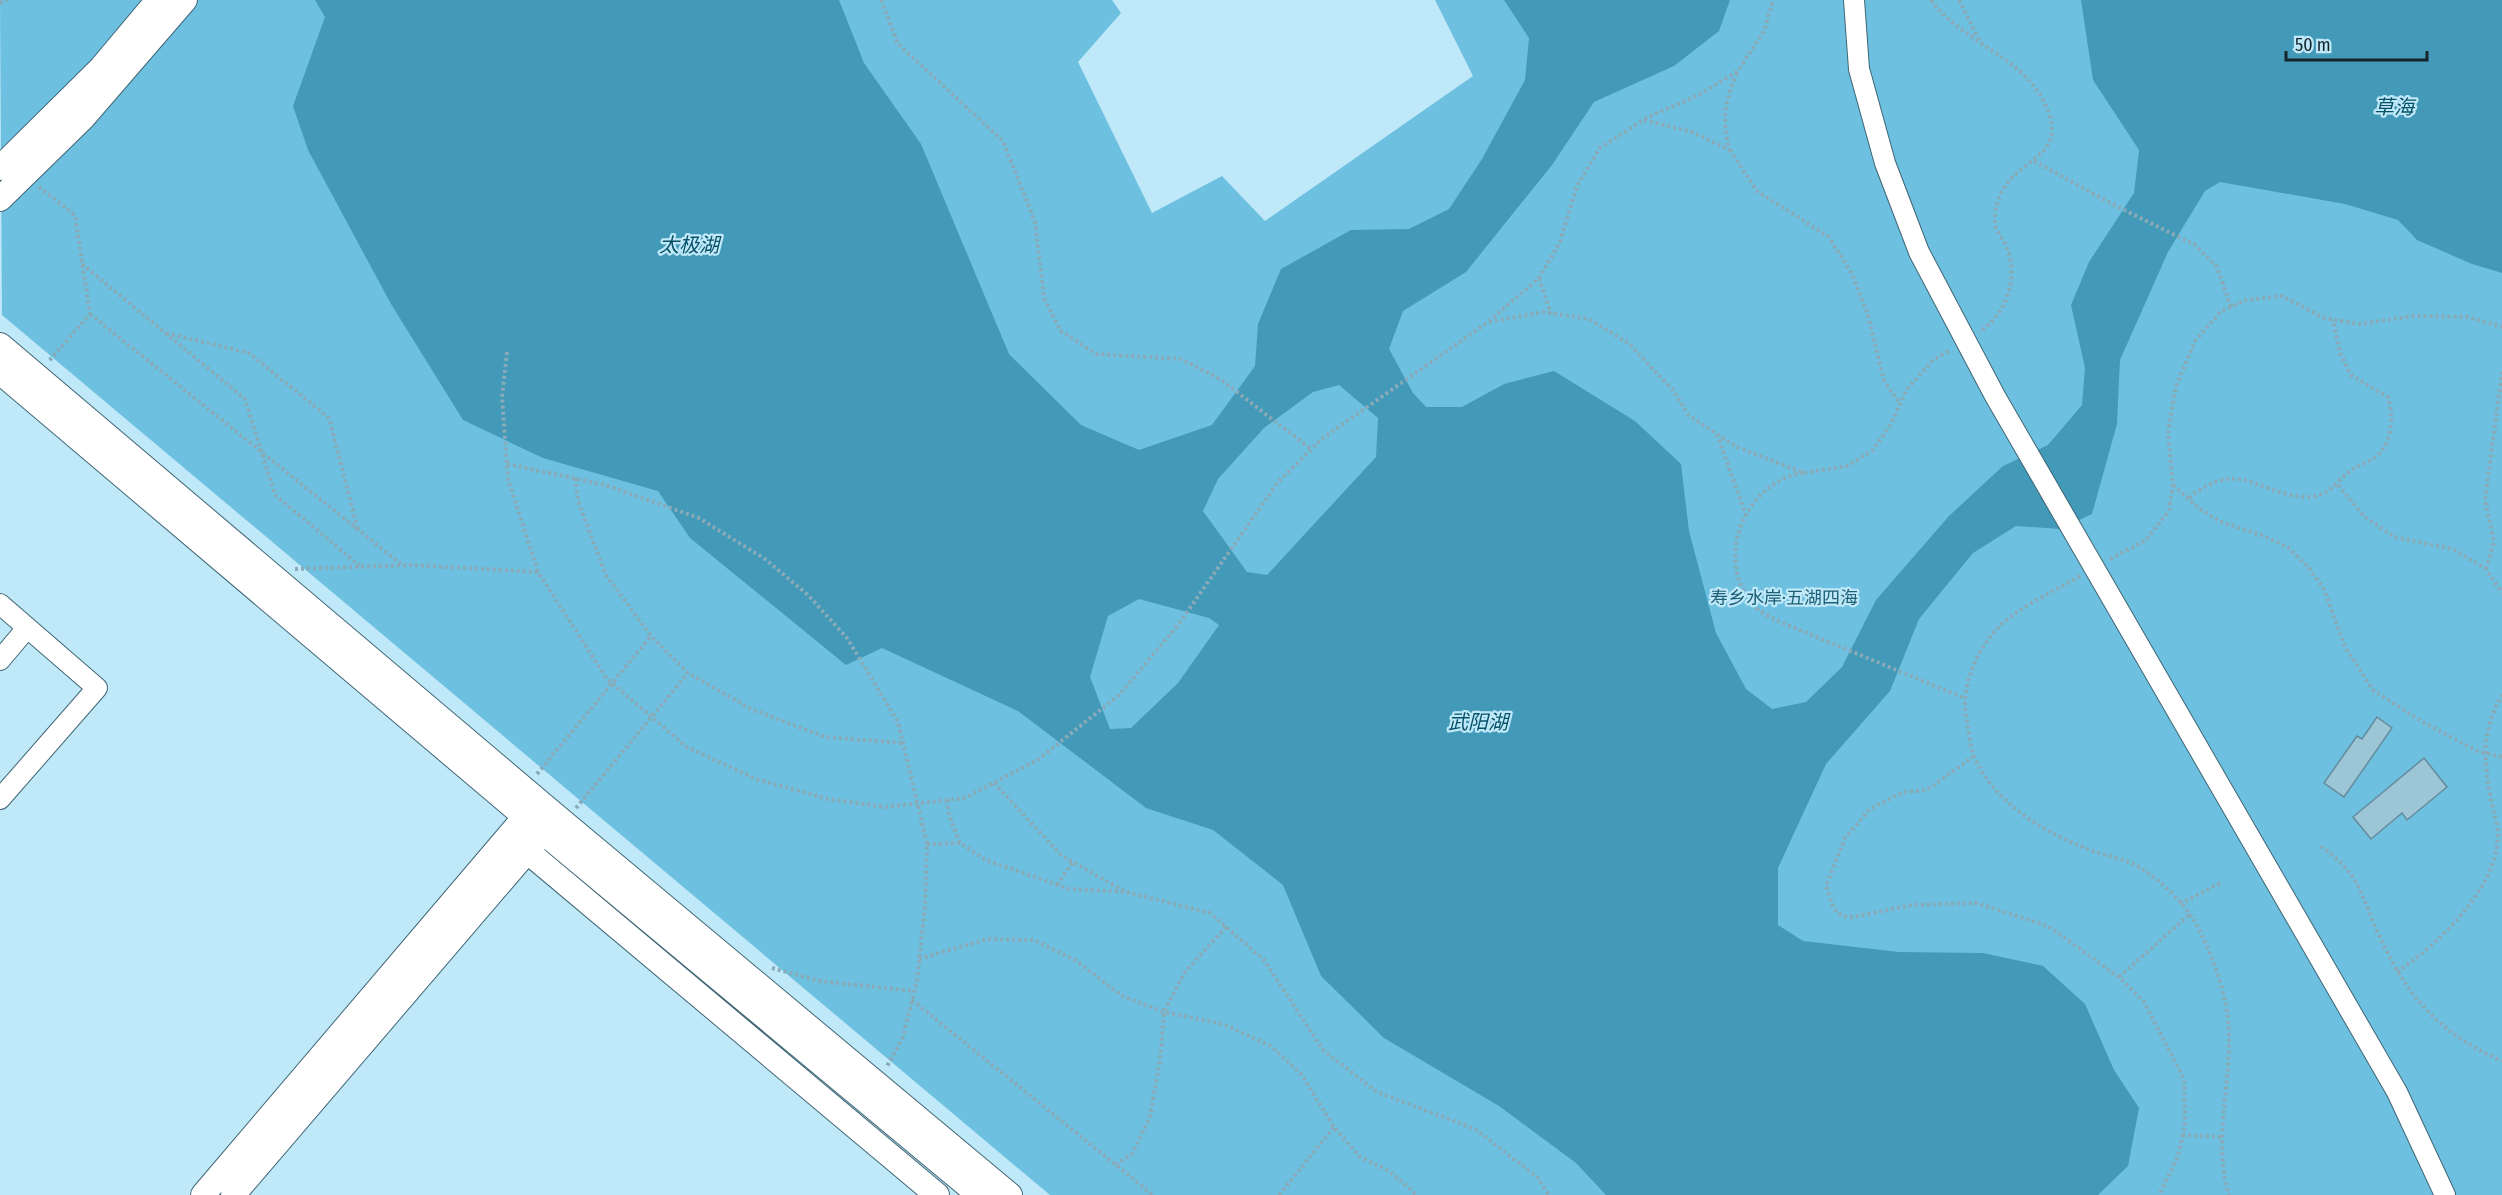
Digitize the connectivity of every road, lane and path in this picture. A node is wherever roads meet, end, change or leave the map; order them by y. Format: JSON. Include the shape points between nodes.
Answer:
{"nodes":[{"id":1,"x":7,"y":0,"type":"edge"},
{"id":2,"x":158,"y":0,"type":"edge"},
{"id":3,"x":184,"y":0,"type":"edge"},
{"id":4,"x":881,"y":0,"type":"edge"},
{"id":5,"x":1773,"y":0,"type":"edge"},
{"id":6,"x":1854,"y":0,"type":"edge"},
{"id":7,"x":1931,"y":0,"type":"edge"},
{"id":8,"x":1959,"y":0,"type":"edge"},
{"id":9,"x":0,"y":3,"type":"edge"},
{"id":10,"x":1981,"y":43,"type":"junction"},
{"id":11,"x":1738,"y":71,"type":"junction"},
{"id":12,"x":1643,"y":120,"type":"junction"},
{"id":13,"x":1730,"y":150,"type":"junction"},
{"id":14,"x":2034,"y":161,"type":"junction"},
{"id":15,"x":0,"y":168,"type":"edge"},
{"id":16,"x":25,"y":176,"type":"junction"},
{"id":17,"x":0,"y":199,"type":"edge"},
{"id":18,"x":82,"y":264,"type":"junction"},
{"id":19,"x":1539,"y":278,"type":"junction"},
{"id":20,"x":2231,"y":307,"type":"junction"},
{"id":21,"x":90,"y":314,"type":"junction"},
{"id":22,"x":1551,"y":314,"type":"junction"},
{"id":23,"x":2333,"y":320,"type":"junction"},
{"id":24,"x":1488,"y":322,"type":"junction"},
{"id":25,"x":2502,"y":327,"type":"edge"},
{"id":26,"x":165,"y":333,"type":"junction"},
{"id":27,"x":1966,"y":340,"type":"junction"},
{"id":28,"x":0,"y":345,"type":"edge"},
{"id":29,"x":507,"y":352,"type":"dead end"},
{"id":30,"x":0,"y":372,"type":"edge"},
{"id":31,"x":2502,"y":372,"type":"edge"},
{"id":32,"x":36,"y":375,"type":"junction"},
{"id":33,"x":1900,"y":404,"type":"junction"},
{"id":34,"x":1716,"y":434,"type":"junction"},
{"id":35,"x":1311,"y":449,"type":"junction"},
{"id":36,"x":261,"y":452,"type":"junction"},
{"id":37,"x":507,"y":464,"type":"junction"},
{"id":38,"x":1804,"y":473,"type":"junction"},
{"id":39,"x":575,"y":478,"type":"junction"},
{"id":40,"x":2173,"y":485,"type":"junction"},
{"id":41,"x":2338,"y":485,"type":"junction"},
{"id":42,"x":2189,"y":498,"type":"junction"},
{"id":43,"x":1745,"y":513,"type":"junction"},
{"id":44,"x":358,"y":530,"type":"junction"},
{"id":45,"x":402,"y":565,"type":"junction"},
{"id":46,"x":360,"y":567,"type":"junction"},
{"id":47,"x":2094,"y":568,"type":"junction"},
{"id":48,"x":2486,"y":569,"type":"junction"},
{"id":49,"x":267,"y":570,"type":"junction"},
{"id":50,"x":538,"y":572,"type":"junction"},
{"id":51,"x":2502,"y":593,"type":"edge"},
{"id":52,"x":0,"y":604,"type":"edge"},
{"id":53,"x":27,"y":628,"type":"junction"},
{"id":54,"x":651,"y":636,"type":"junction"},
{"id":55,"x":0,"y":660,"type":"edge"},
{"id":56,"x":688,"y":673,"type":"junction"},
{"id":57,"x":612,"y":684,"type":"junction"},
{"id":58,"x":2502,"y":695,"type":"edge"},
{"id":59,"x":1964,"y":698,"type":"junction"},
{"id":60,"x":652,"y":717,"type":"junction"},
{"id":61,"x":903,"y":743,"type":"junction"},
{"id":62,"x":2484,"y":752,"type":"junction"},
{"id":63,"x":1974,"y":756,"type":"junction"},
{"id":64,"x":2502,"y":757,"type":"edge"},
{"id":65,"x":994,"y":782,"type":"junction"},
{"id":66,"x":0,"y":800,"type":"edge"},
{"id":67,"x":947,"y":800,"type":"junction"},
{"id":68,"x":919,"y":803,"type":"junction"},
{"id":69,"x":542,"y":813,"type":"junction"},
{"id":70,"x":960,"y":843,"type":"junction"},
{"id":71,"x":517,"y":844,"type":"junction"},
{"id":72,"x":927,"y":844,"type":"junction"},
{"id":73,"x":2321,"y":846,"type":"dead end"},
{"id":74,"x":1073,"y":862,"type":"junction"},
{"id":75,"x":2222,"y":882,"type":"dead end"},
{"id":76,"x":1057,"y":885,"type":"junction"},
{"id":77,"x":1126,"y":892,"type":"junction"},
{"id":78,"x":2180,"y":904,"type":"junction"},
{"id":79,"x":2189,"y":915,"type":"junction"},
{"id":80,"x":1226,"y":927,"type":"junction"},
{"id":81,"x":919,"y":958,"type":"junction"},
{"id":82,"x":766,"y":966,"type":"dead end"},
{"id":83,"x":2397,"y":972,"type":"junction"},
{"id":84,"x":2119,"y":976,"type":"junction"},
{"id":85,"x":914,"y":991,"type":"junction"},
{"id":86,"x":912,"y":1000,"type":"junction"},
{"id":87,"x":1164,"y":1012,"type":"junction"},
{"id":88,"x":2502,"y":1061,"type":"edge"},
{"id":89,"x":878,"y":1084,"type":"junction"},
{"id":90,"x":1334,"y":1127,"type":"junction"},
{"id":91,"x":2182,"y":1135,"type":"junction"},
{"id":92,"x":2223,"y":1137,"type":"junction"},
{"id":93,"x":1116,"y":1165,"type":"junction"},
{"id":94,"x":203,"y":1195,"type":"edge"},
{"id":95,"x":233,"y":1195,"type":"edge"},
{"id":96,"x":937,"y":1195,"type":"edge"},
{"id":97,"x":979,"y":1195,"type":"edge"},
{"id":98,"x":1010,"y":1195,"type":"edge"},
{"id":99,"x":1153,"y":1195,"type":"edge"},
{"id":100,"x":1279,"y":1195,"type":"edge"},
{"id":101,"x":1417,"y":1195,"type":"edge"},
{"id":102,"x":1549,"y":1195,"type":"edge"},
{"id":103,"x":2159,"y":1195,"type":"edge"},
{"id":104,"x":2229,"y":1195,"type":"edge"},
{"id":105,"x":2445,"y":1195,"type":"edge"}],
"edges":[{"from":1,"to":9,"type":"path"},
{"from":2,"to":15,"type":"street","via":[[101,68]]},
{"from":3,"to":16,"type":"street","via":[[91,110]]},
{"from":4,"to":35,"type":"path","via":[[898,44],[1003,141],[1035,222],[1044,298],[1061,331],[1096,354],[1181,359],[1220,379]]},
{"from":5,"to":11,"type":"path","via":[[1764,31]]},
{"from":6,"to":27,"type":"street","via":[[1859,69],[1885,163],[1919,252]]},
{"from":7,"to":10,"type":"path","via":[[1938,10]]},
{"from":8,"to":10,"type":"path"},
{"from":10,"to":14,"type":"path","via":[[2012,63],[2034,85],[2045,104],[2053,128],[2044,152]]},
{"from":11,"to":12,"type":"path","via":[[1699,95]]},
{"from":11,"to":13,"type":"path","via":[[1727,96],[1723,126]]},
{"from":12,"to":13,"type":"path","via":[[1692,132]]},
{"from":12,"to":19,"type":"path","via":[[1600,148],[1577,186],[1560,242]]},
{"from":13,"to":33,"type":"path","via":[[1757,191],[1829,237],[1852,274],[1868,315],[1884,381]]},
{"from":14,"to":20,"type":"path","via":[[2195,245],[2217,267]]},
{"from":14,"to":27,"type":"path","via":[[2009,181],[1995,209],[1996,228],[2007,248],[2013,272],[2005,305],[1992,324]]},
{"from":16,"to":17,"type":"street"},
{"from":16,"to":18,"type":"path","via":[[75,215]]},
{"from":18,"to":21,"type":"path"},
{"from":18,"to":26,"type":"path"},
{"from":19,"to":22,"type":"path"},
{"from":19,"to":24,"type":"path"},
{"from":20,"to":23,"type":"path","via":[[2246,300],[2282,296]]},
{"from":20,"to":40,"type":"path","via":[[2220,312],[2195,341],[2176,386],[2168,433]]},
{"from":21,"to":32,"type":"path"},
{"from":21,"to":36,"type":"path"},
{"from":22,"to":24,"type":"path"},
{"from":22,"to":34,"type":"path","via":[[1589,319],[1628,343],[1674,391],[1688,415]]},
{"from":23,"to":25,"type":"path","via":[[2360,324],[2414,316],[2468,317]]},
{"from":23,"to":41,"type":"path","via":[[2340,353],[2351,375],[2388,397],[2392,414],[2388,440],[2379,455],[2350,471]]},
{"from":24,"to":35,"type":"path"},
{"from":26,"to":36,"type":"path","via":[[245,399]]},
{"from":26,"to":44,"type":"path","via":[[249,352],[329,418]]},
{"from":27,"to":33,"type":"path","via":[[1933,360],[1907,389]]},
{"from":27,"to":47,"type":"street"},
{"from":28,"to":32,"type":"street"},
{"from":29,"to":37,"type":"path","via":[[502,397]]},
{"from":30,"to":69,"type":"street"},
{"from":31,"to":48,"type":"path","via":[[2485,500],[2494,542]]},
{"from":32,"to":49,"type":"street"},
{"from":33,"to":38,"type":"path","via":[[1873,450],[1847,466]]},
{"from":34,"to":38,"type":"path","via":[[1737,447]]},
{"from":34,"to":43,"type":"path"},
{"from":35,"to":65,"type":"path","via":[[1278,482],[1178,626],[1119,695],[1039,759]]},
{"from":36,"to":44,"type":"path"},
{"from":36,"to":46,"type":"path","via":[[275,495]]},
{"from":37,"to":39,"type":"path"},
{"from":37,"to":50,"type":"path","via":[[508,479]]},
{"from":38,"to":43,"type":"path","via":[[1789,475],[1762,492]]},
{"from":39,"to":54,"type":"path","via":[[579,504],[606,574]]},
{"from":39,"to":61,"type":"path","via":[[699,518],[765,559],[808,595],[847,638],[898,722]]},
{"from":40,"to":42,"type":"path"},
{"from":40,"to":47,"type":"path","via":[[2169,511],[2145,541]]},
{"from":41,"to":42,"type":"path","via":[[2321,495],[2305,496],[2237,477],[2206,484]]},
{"from":41,"to":48,"type":"path","via":[[2364,516],[2394,537],[2453,549]]},
{"from":42,"to":62,"type":"path","via":[[2221,522],[2289,548],[2324,589],[2345,646],[2373,690],[2421,721]]},
{"from":43,"to":59,"type":"path","via":[[1734,548],[1739,578],[1754,606],[1778,621]]},
{"from":44,"to":45,"type":"path"},
{"from":45,"to":46,"type":"path"},
{"from":45,"to":50,"type":"path"},
{"from":46,"to":49,"type":"path"},
{"from":47,"to":59,"type":"path","via":[[2012,616],[1981,650],[1966,681]]},
{"from":47,"to":105,"type":"street","via":[[2397,1092]]},
{"from":48,"to":51,"type":"path"},
{"from":49,"to":69,"type":"street"},
{"from":50,"to":57,"type":"path"},
{"from":52,"to":53,"type":"street"},
{"from":53,"to":55,"type":"street"},
{"from":53,"to":66,"type":"street","via":[[97,688]]},
{"from":54,"to":56,"type":"path"},
{"from":54,"to":57,"type":"path"},
{"from":56,"to":60,"type":"path"},
{"from":56,"to":61,"type":"path","via":[[751,709],[825,737]]},
{"from":57,"to":60,"type":"path"},
{"from":57,"to":69,"type":"path"},
{"from":58,"to":62,"type":"path","via":[[2485,737]]},
{"from":59,"to":63,"type":"path"},
{"from":60,"to":68,"type":"path","via":[[687,747],[756,779],[828,799],[886,807]]},
{"from":60,"to":69,"type":"path"},
{"from":61,"to":68,"type":"path"},
{"from":62,"to":64,"type":"path"},
{"from":62,"to":83,"type":"path","via":[[2498,836],[2493,864],[2466,910],[2430,950]]},
{"from":63,"to":78,"type":"path","via":[[2000,797],[2049,832],[2138,866]]},
{"from":63,"to":84,"type":"path","via":[[1927,790],[1903,792],[1870,809],[1845,838],[1826,886],[1834,909],[1842,916],[1853,917],[1912,905],[1976,903],[2048,926]]},
{"from":65,"to":67,"type":"path","via":[[965,798]]},
{"from":65,"to":74,"type":"path","via":[[1062,856]]},
{"from":67,"to":68,"type":"path"},
{"from":67,"to":70,"type":"path"},
{"from":68,"to":72,"type":"path"},
{"from":69,"to":71,"type":"street"},
{"from":69,"to":89,"type":"street"},
{"from":69,"to":97,"type":"street"},
{"from":70,"to":72,"type":"path"},
{"from":70,"to":76,"type":"path","via":[[986,860]]},
{"from":71,"to":94,"type":"street"},
{"from":71,"to":95,"type":"street"},
{"from":71,"to":96,"type":"street"},
{"from":72,"to":81,"type":"path"},
{"from":73,"to":83,"type":"path","via":[[2347,866],[2362,889]]},
{"from":74,"to":76,"type":"path"},
{"from":74,"to":77,"type":"path"},
{"from":75,"to":78,"type":"path"},
{"from":76,"to":77,"type":"path"},
{"from":77,"to":80,"type":"path","via":[[1210,913]]},
{"from":78,"to":79,"type":"path"},
{"from":79,"to":84,"type":"path"},
{"from":79,"to":92,"type":"path","via":[[2196,922],[2216,970],[2228,1025]]},
{"from":80,"to":87,"type":"path","via":[[1185,972]]},
{"from":80,"to":102,"type":"path","via":[[1263,960],[1323,1050],[1377,1092],[1475,1129],[1537,1177]]},
{"from":81,"to":85,"type":"path"},
{"from":81,"to":87,"type":"path","via":[[987,939],[1034,940],[1076,960],[1122,996]]},
{"from":82,"to":85,"type":"path","via":[[820,981]]},
{"from":83,"to":88,"type":"path","via":[[2433,1020],[2477,1050]]},
{"from":84,"to":91,"type":"path","via":[[2144,1002],[2184,1079]]},
{"from":85,"to":86,"type":"path"},
{"from":86,"to":89,"type":"path","via":[[903,1037]]},
{"from":86,"to":93,"type":"path"},
{"from":87,"to":90,"type":"path","via":[[1222,1024],[1271,1046],[1301,1074]]},
{"from":87,"to":93,"type":"path","via":[[1150,1117],[1132,1154]]},
{"from":89,"to":98,"type":"street"},
{"from":90,"to":100,"type":"path"},
{"from":90,"to":101,"type":"path","via":[[1360,1157],[1389,1171]]},
{"from":91,"to":92,"type":"path"},
{"from":91,"to":103,"type":"path","via":[[2177,1159]]},
{"from":92,"to":104,"type":"path"},
{"from":93,"to":99,"type":"path"}]}
